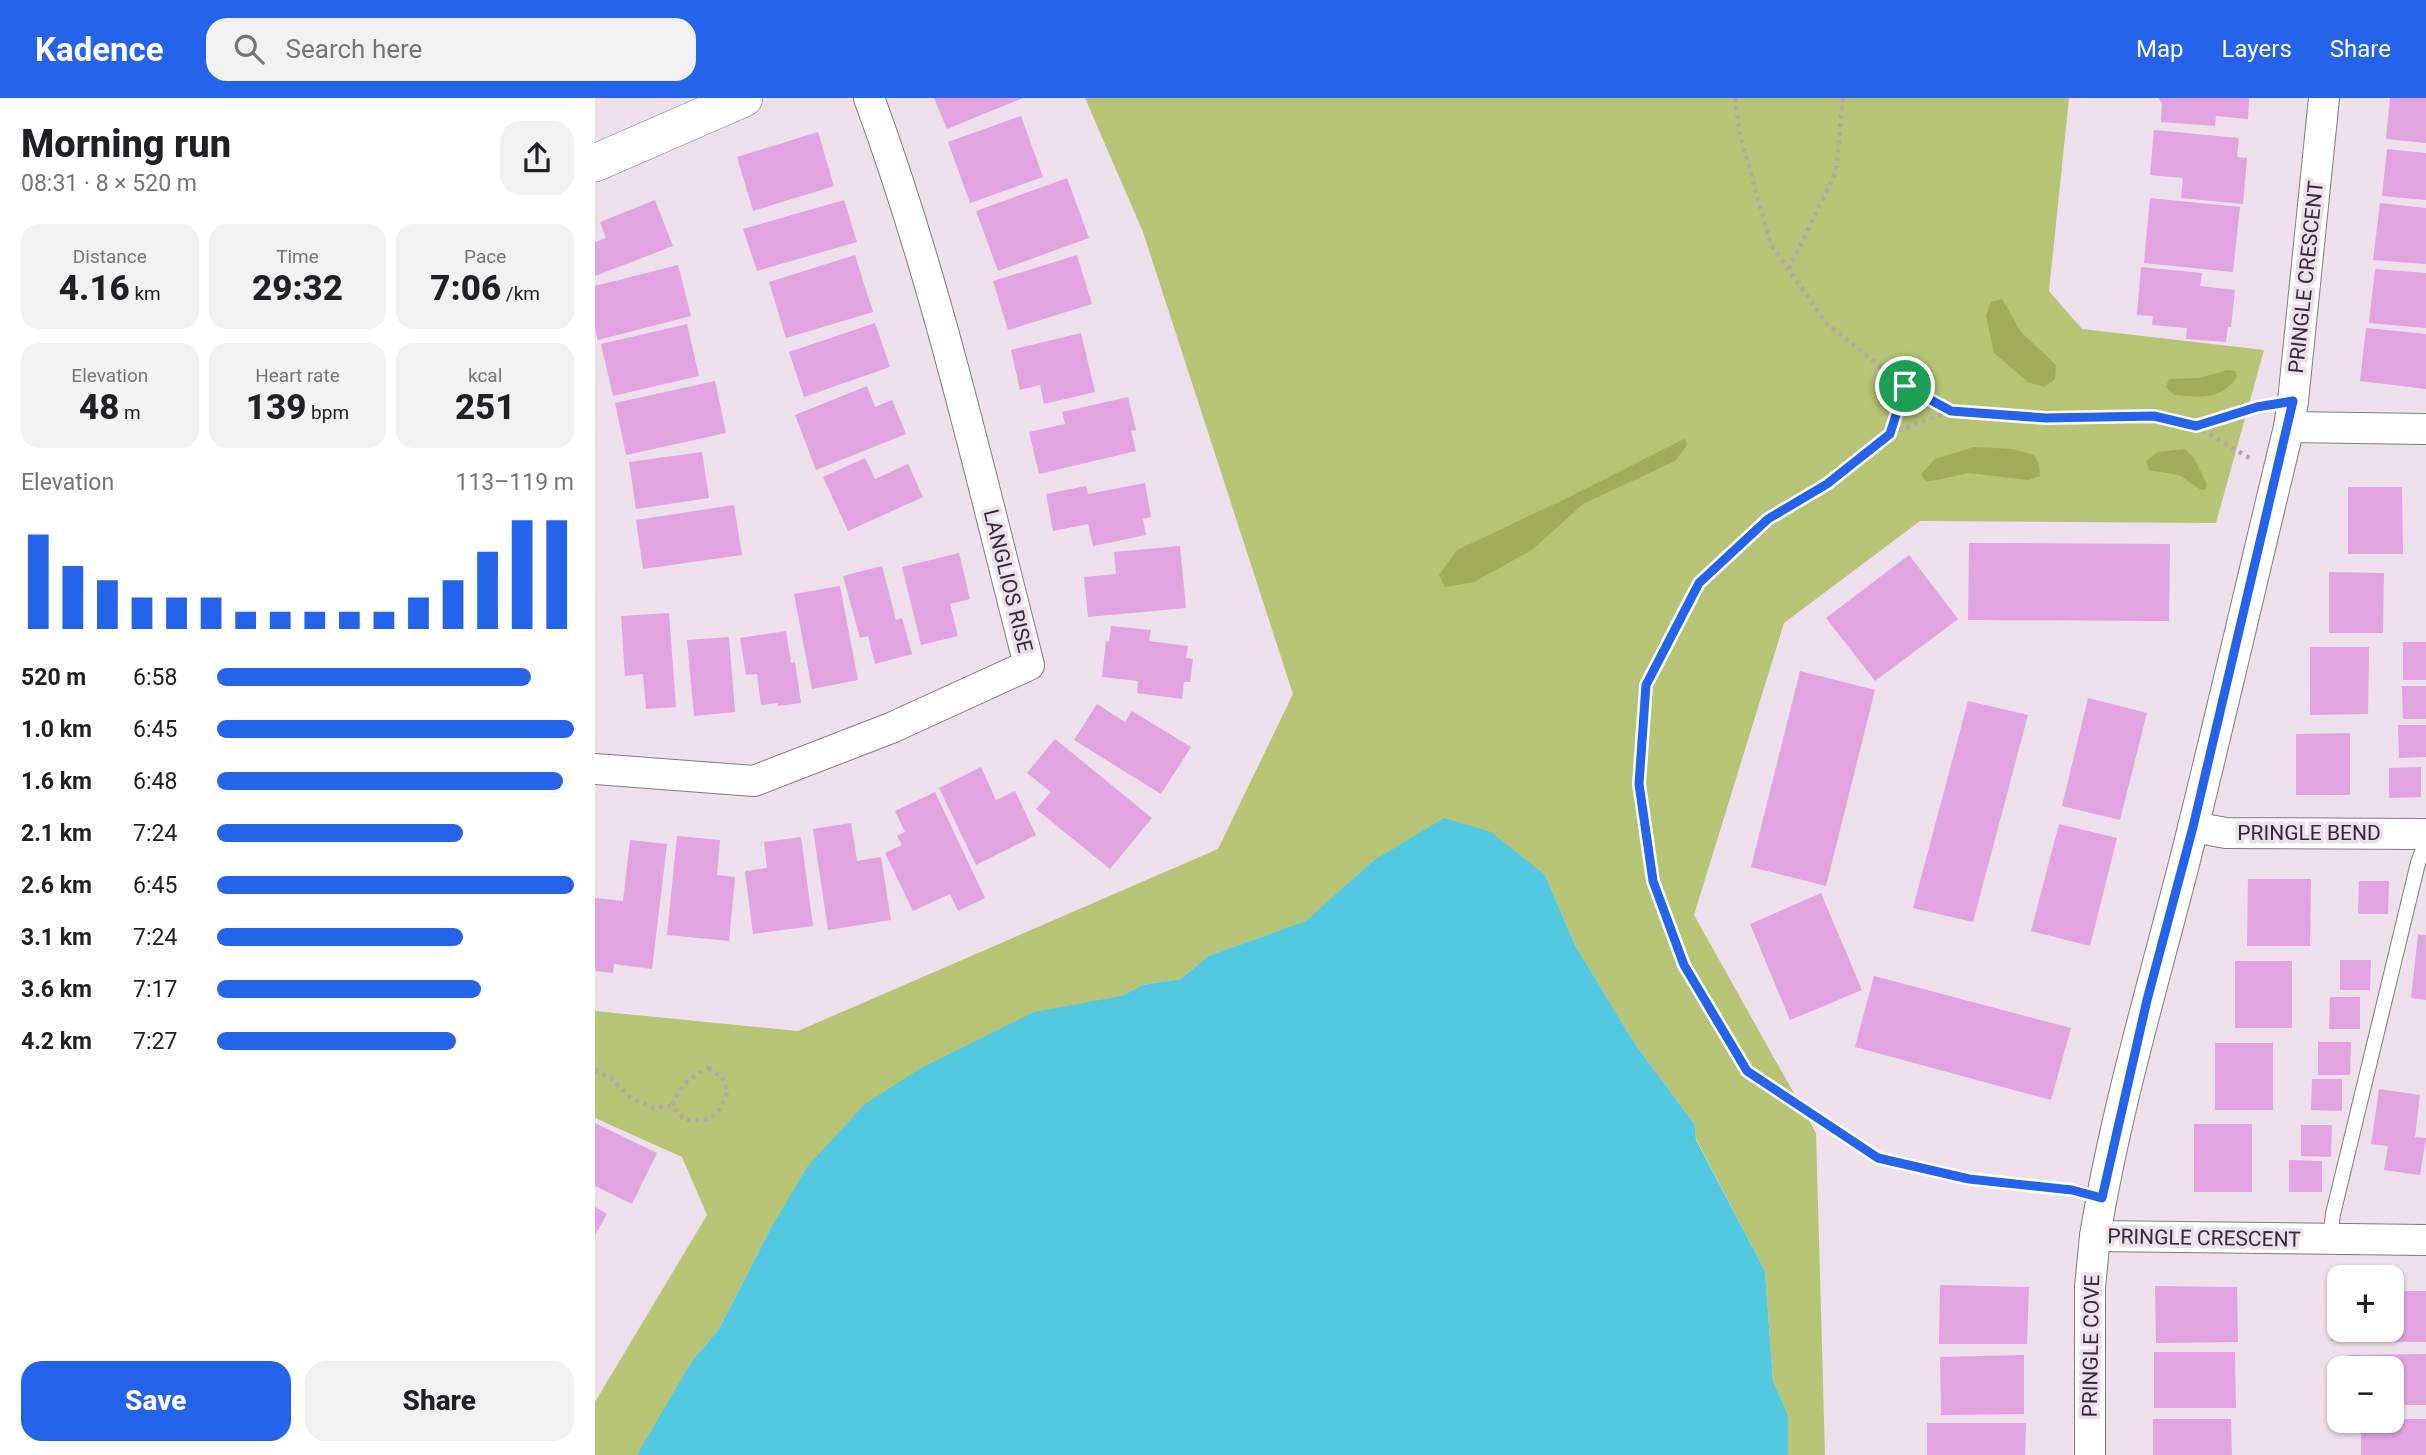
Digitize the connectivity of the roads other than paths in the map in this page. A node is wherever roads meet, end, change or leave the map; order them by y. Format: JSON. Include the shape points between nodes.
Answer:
{"nodes":[{"id":1,"x":744,"y":98,"type":"edge"},
{"id":2,"x":869,"y":98,"type":"edge"},
{"id":3,"x":2324,"y":98,"type":"edge"},
{"id":4,"x":595,"y":163,"type":"edge"},
{"id":5,"x":2291,"y":414,"type":"junction"},
{"id":6,"x":2426,"y":429,"type":"edge"},
{"id":7,"x":595,"y":769,"type":"edge"},
{"id":8,"x":2193,"y":827,"type":"junction"},
{"id":9,"x":2426,"y":834,"type":"edge"},
{"id":10,"x":2426,"y":841,"type":"edge"},
{"id":11,"x":2095,"y":1237,"type":"junction"},
{"id":12,"x":2330,"y":1239,"type":"junction"},
{"id":13,"x":2426,"y":1240,"type":"edge"},
{"id":14,"x":2090,"y":1455,"type":"edge"}],
"edges":[{"from":1,"to":4,"type":"street"},
{"from":2,"to":7,"type":"street","name":"LANGLIOS RISE","via":[[899,178],[949,348],[1029,665],[891,728],[754,780]]},
{"from":3,"to":5,"type":"street","name":"PRINGLE CRESCENT"},
{"from":5,"to":6,"type":"street"},
{"from":5,"to":8,"type":"street","name":"PRINGLE CRESCENT"},
{"from":8,"to":9,"type":"street","name":"PRINGLE BEND","via":[[2226,833]]},
{"from":8,"to":11,"type":"street","name":"PRINGLE CRESCENT","via":[[2147,1000]]},
{"from":10,"to":12,"type":"lane"},
{"from":11,"to":12,"type":"street","name":"PRINGLE CRESCENT"},
{"from":11,"to":14,"type":"street","name":"PRINGLE COVE","via":[[2090,1287]]},
{"from":12,"to":13,"type":"street","name":"PRINGLE CRESCENT"}]}
